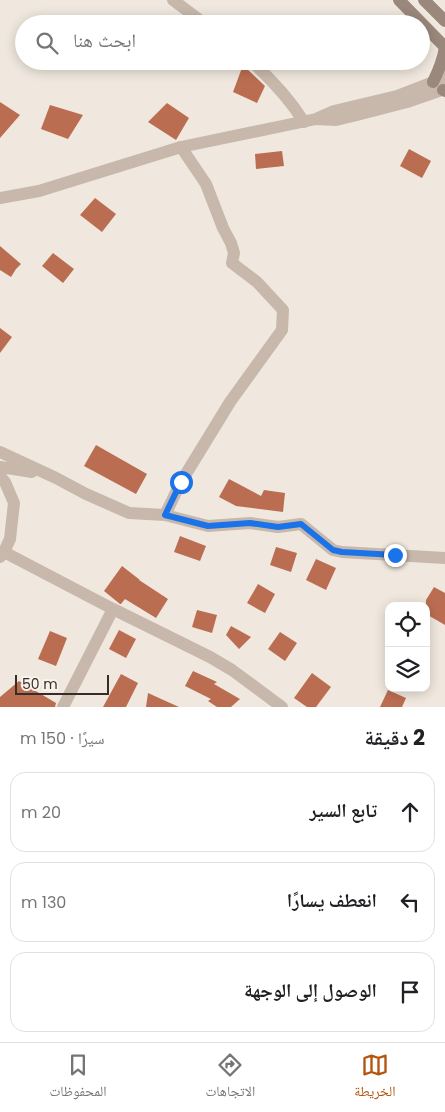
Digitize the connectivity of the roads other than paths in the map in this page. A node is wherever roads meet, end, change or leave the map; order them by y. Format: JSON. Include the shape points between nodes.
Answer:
{"nodes":[{"id":1,"x":173,"y":0,"type":"edge"},
{"id":2,"x":400,"y":0,"type":"edge"},
{"id":3,"x":424,"y":0,"type":"edge"},
{"id":4,"x":193,"y":15,"type":"edge"},
{"id":5,"x":414,"y":15,"type":"edge"},
{"id":6,"x":445,"y":21,"type":"edge"},
{"id":7,"x":430,"y":31,"type":"edge"},
{"id":8,"x":445,"y":47,"type":"edge"},
{"id":9,"x":260,"y":70,"type":"edge"},
{"id":10,"x":445,"y":76,"type":"edge"},
{"id":11,"x":441,"y":88,"type":"edge"},
{"id":12,"x":310,"y":121,"type":"junction"},
{"id":13,"x":181,"y":147,"type":"junction"},
{"id":14,"x":0,"y":198,"type":"edge"},
{"id":15,"x":0,"y":452,"type":"edge"},
{"id":16,"x":0,"y":467,"type":"edge"},
{"id":17,"x":0,"y":476,"type":"edge"},
{"id":18,"x":56,"y":478,"type":"junction"},
{"id":19,"x":165,"y":515,"type":"junction"},
{"id":20,"x":2,"y":554,"type":"edge"},
{"id":21,"x":445,"y":558,"type":"edge"},
{"id":22,"x":113,"y":609,"type":"junction"},
{"id":23,"x":63,"y":707,"type":"edge"},
{"id":24,"x":282,"y":707,"type":"edge"}],
"edges":[{"from":1,"to":4,"type":"street"},
{"from":2,"to":5,"type":"main road"},
{"from":3,"to":6,"type":"main road"},
{"from":7,"to":8,"type":"main road"},
{"from":8,"to":11,"type":"main road","via":[[439,71]]},
{"from":9,"to":12,"type":"street"},
{"from":10,"to":11,"type":"street"},
{"from":11,"to":12,"type":"street","via":[[334,111]]},
{"from":12,"to":13,"type":"street"},
{"from":13,"to":14,"type":"street","via":[[39,191]]},
{"from":13,"to":19,"type":"street","via":[[206,184],[231,243],[232,263],[257,282],[283,310],[282,330],[230,402],[181,482]]},
{"from":15,"to":18,"type":"street"},
{"from":16,"to":18,"type":"street"},
{"from":17,"to":20,"type":"street","via":[[14,504],[10,539]]},
{"from":18,"to":19,"type":"street","via":[[129,513]]},
{"from":19,"to":21,"type":"street","via":[[208,526],[250,523],[278,527],[301,524],[333,550]]},
{"from":20,"to":22,"type":"street"},
{"from":22,"to":23,"type":"street"},
{"from":22,"to":24,"type":"street","via":[[210,657]]}]}
